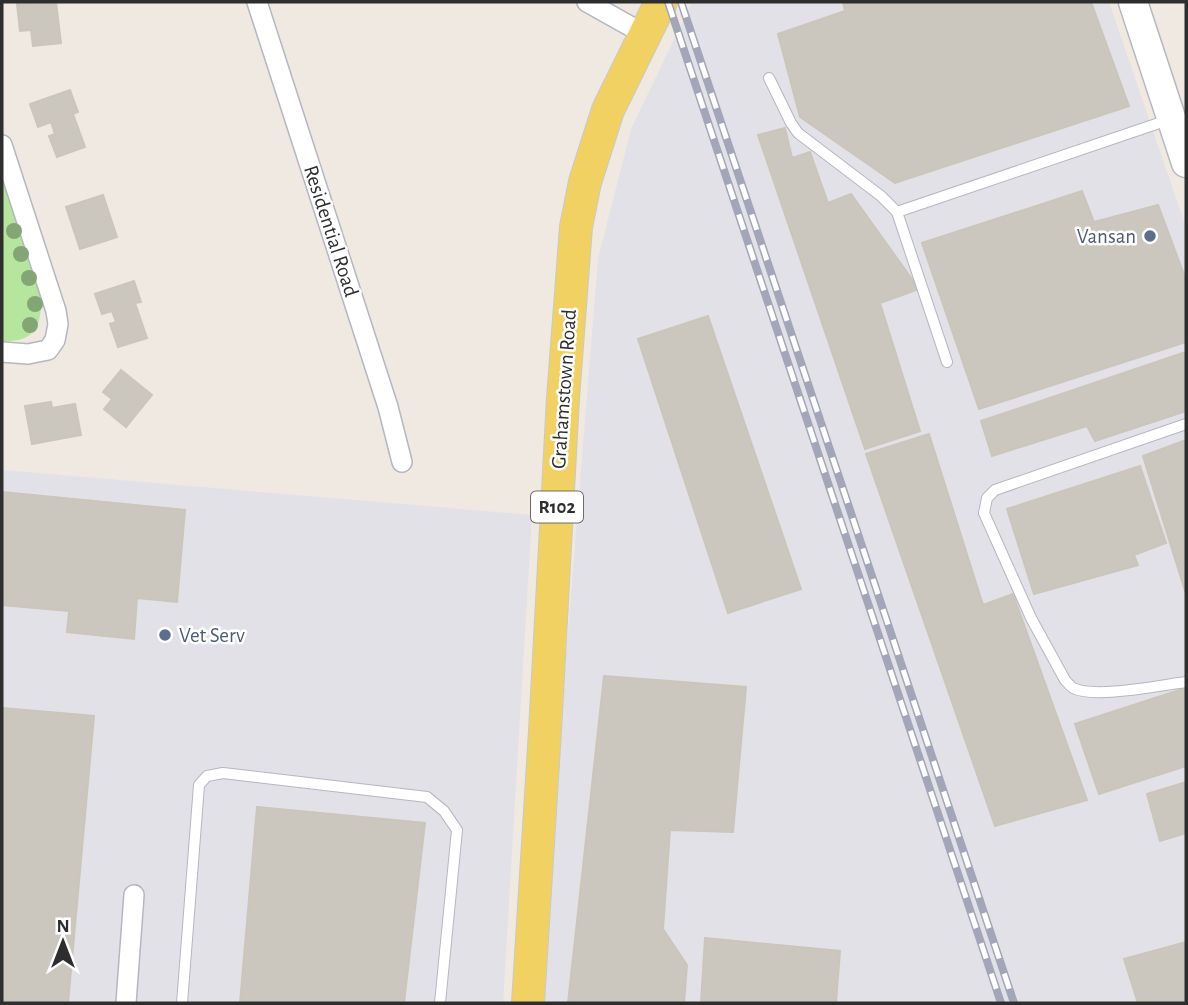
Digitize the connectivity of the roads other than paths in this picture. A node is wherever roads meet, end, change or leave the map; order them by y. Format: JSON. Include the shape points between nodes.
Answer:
{"nodes":[{"id":1,"x":257,"y":2,"type":"edge"},
{"id":2,"x":587,"y":2,"type":"edge"},
{"id":3,"x":1133,"y":2,"type":"edge"},
{"id":4,"x":652,"y":20,"type":"edge"},
{"id":5,"x":769,"y":78,"type":"dead end"},
{"id":6,"x":1172,"y":119,"type":"junction"},
{"id":7,"x":2,"y":145,"type":"edge"},
{"id":8,"x":1186,"y":163,"type":"edge"},
{"id":9,"x":897,"y":212,"type":"junction"},
{"id":10,"x":2,"y":352,"type":"edge"},
{"id":11,"x":947,"y":362,"type":"dead end"},
{"id":12,"x":1186,"y":424,"type":"edge"},
{"id":13,"x":402,"y":461,"type":"dead end"},
{"id":14,"x":1186,"y":682,"type":"edge"},
{"id":15,"x":134,"y":895,"type":"dead end"},
{"id":16,"x":126,"y":1003,"type":"edge"},
{"id":17,"x":181,"y":1003,"type":"edge"},
{"id":18,"x":440,"y":1003,"type":"edge"},
{"id":19,"x":528,"y":1003,"type":"edge"}],
"edges":[{"from":1,"to":13,"type":"street","name":"Residential Road"},
{"from":2,"to":4,"type":"street"},
{"from":3,"to":6,"type":"street"},
{"from":4,"to":19,"type":"main road","name":"Grahamstown Road","number":"R102","via":[[603,122],[576,227]]},
{"from":5,"to":9,"type":"lane","via":[[799,133]]},
{"from":6,"to":8,"type":"street"},
{"from":6,"to":9,"type":"lane"},
{"from":7,"to":10,"type":"street","via":[[58,324],[48,350]]},
{"from":9,"to":11,"type":"lane"},
{"from":12,"to":14,"type":"lane","via":[[995,490],[987,498],[984,513],[1031,618],[1073,688],[1112,691]]},
{"from":15,"to":16,"type":"street"},
{"from":17,"to":18,"type":"lane","via":[[199,785],[207,776],[223,773],[427,797],[444,811],[457,830]]}]}
